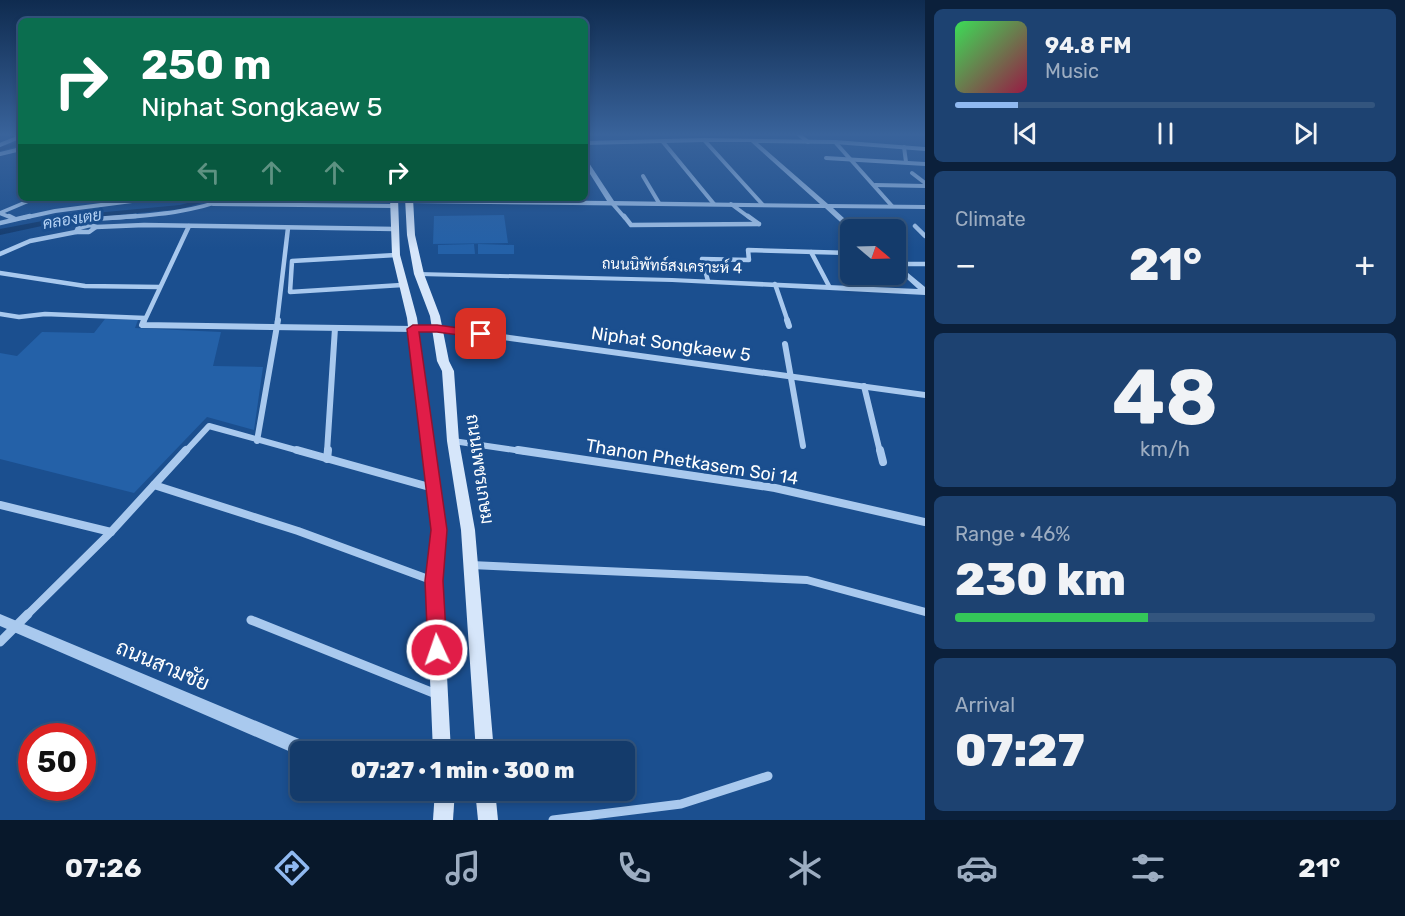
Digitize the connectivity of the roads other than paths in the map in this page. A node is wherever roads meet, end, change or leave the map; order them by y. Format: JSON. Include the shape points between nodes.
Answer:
{"nodes":[{"id":1,"x":592,"y":172,"type":"edge"},
{"id":2,"x":688,"y":172,"type":"edge"},
{"id":3,"x":734,"y":172,"type":"edge"},
{"id":4,"x":788,"y":172,"type":"edge"},
{"id":5,"x":863,"y":172,"type":"edge"},
{"id":6,"x":912,"y":173,"type":"dead end"},
{"id":7,"x":643,"y":176,"type":"dead end"},
{"id":8,"x":875,"y":185,"type":"junction"},
{"id":9,"x":925,"y":185,"type":"edge"},
{"id":10,"x":30,"y":201,"type":"edge"},
{"id":11,"x":133,"y":201,"type":"edge"},
{"id":12,"x":220,"y":201,"type":"edge"},
{"id":13,"x":260,"y":201,"type":"edge"},
{"id":14,"x":409,"y":201,"type":"edge"},
{"id":15,"x":575,"y":201,"type":"edge"},
{"id":16,"x":394,"y":202,"type":"edge"},
{"id":17,"x":612,"y":203,"type":"junction"},
{"id":18,"x":659,"y":203,"type":"junction"},
{"id":19,"x":213,"y":204,"type":"junction"},
{"id":20,"x":714,"y":204,"type":"junction"},
{"id":21,"x":731,"y":204,"type":"junction"},
{"id":22,"x":763,"y":204,"type":"junction"},
{"id":23,"x":255,"y":205,"type":"junction"},
{"id":24,"x":824,"y":205,"type":"junction"},
{"id":25,"x":892,"y":206,"type":"junction"},
{"id":26,"x":925,"y":207,"type":"edge"},
{"id":27,"x":83,"y":208,"type":"junction"},
{"id":28,"x":0,"y":213,"type":"edge"},
{"id":29,"x":15,"y":219,"type":"junction"},
{"id":30,"x":841,"y":219,"type":"edge"},
{"id":31,"x":82,"y":220,"type":"junction"},
{"id":32,"x":0,"y":223,"type":"edge"},
{"id":33,"x":189,"y":226,"type":"junction"},
{"id":34,"x":915,"y":226,"type":"dead end"},
{"id":35,"x":81,"y":227,"type":"junction"},
{"id":36,"x":93,"y":228,"type":"junction"},
{"id":37,"x":288,"y":228,"type":"junction"},
{"id":38,"x":395,"y":229,"type":"junction"},
{"id":39,"x":77,"y":232,"type":"junction"},
{"id":40,"x":925,"y":236,"type":"edge"},
{"id":41,"x":811,"y":252,"type":"junction"},
{"id":42,"x":840,"y":253,"type":"edge"},
{"id":43,"x":0,"y":254,"type":"edge"},
{"id":44,"x":396,"y":255,"type":"junction"},
{"id":45,"x":906,"y":264,"type":"edge"},
{"id":46,"x":925,"y":264,"type":"edge"},
{"id":47,"x":0,"y":273,"type":"edge"},
{"id":48,"x":906,"y":273,"type":"edge"},
{"id":49,"x":418,"y":274,"type":"junction"},
{"id":50,"x":708,"y":281,"type":"junction"},
{"id":51,"x":775,"y":284,"type":"junction"},
{"id":52,"x":402,"y":285,"type":"junction"},
{"id":53,"x":829,"y":286,"type":"junction"},
{"id":54,"x":159,"y":287,"type":"junction"},
{"id":55,"x":925,"y":291,"type":"edge"},
{"id":56,"x":0,"y":314,"type":"edge"},
{"id":57,"x":145,"y":318,"type":"junction"},
{"id":58,"x":789,"y":326,"type":"dead end"},
{"id":59,"x":275,"y":327,"type":"junction"},
{"id":60,"x":335,"y":328,"type":"junction"},
{"id":61,"x":437,"y":328,"type":"junction"},
{"id":62,"x":413,"y":329,"type":"junction"},
{"id":63,"x":785,"y":344,"type":"dead end"},
{"id":64,"x":793,"y":377,"type":"junction"},
{"id":65,"x":864,"y":386,"type":"junction"},
{"id":66,"x":925,"y":395,"type":"edge"},
{"id":67,"x":256,"y":441,"type":"junction"},
{"id":68,"x":453,"y":441,"type":"junction"},
{"id":69,"x":803,"y":446,"type":"dead end"},
{"id":70,"x":327,"y":459,"type":"junction"},
{"id":71,"x":883,"y":462,"type":"dead end"},
{"id":72,"x":154,"y":485,"type":"junction"},
{"id":73,"x":435,"y":489,"type":"junction"},
{"id":74,"x":0,"y":505,"type":"edge"},
{"id":75,"x":925,"y":522,"type":"edge"},
{"id":76,"x":111,"y":532,"type":"junction"},
{"id":77,"x":470,"y":566,"type":"junction"},
{"id":78,"x":434,"y":581,"type":"junction"},
{"id":79,"x":925,"y":612,"type":"edge"},
{"id":80,"x":0,"y":620,"type":"edge"},
{"id":81,"x":251,"y":620,"type":"dead end"},
{"id":82,"x":16,"y":627,"type":"junction"},
{"id":83,"x":0,"y":642,"type":"edge"},
{"id":84,"x":439,"y":696,"type":"junction"},
{"id":85,"x":441,"y":741,"type":"edge"},
{"id":86,"x":484,"y":741,"type":"edge"},
{"id":87,"x":290,"y":743,"type":"edge"},
{"id":88,"x":768,"y":776,"type":"dead end"},
{"id":89,"x":444,"y":801,"type":"edge"},
{"id":90,"x":486,"y":801,"type":"edge"},
{"id":91,"x":444,"y":820,"type":"edge"},
{"id":92,"x":488,"y":820,"type":"edge"},
{"id":93,"x":553,"y":820,"type":"edge"}],
"edges":[{"from":1,"to":17,"type":"street"},
{"from":2,"to":20,"type":"street"},
{"from":3,"to":22,"type":"street"},
{"from":4,"to":24,"type":"street"},
{"from":5,"to":8,"type":"street"},
{"from":6,"to":9,"type":"street"},
{"from":7,"to":18,"type":"street"},
{"from":8,"to":9,"type":"street"},
{"from":8,"to":25,"type":"street"},
{"from":10,"to":28,"type":"street"},
{"from":11,"to":27,"type":"street"},
{"from":12,"to":19,"type":"street"},
{"from":13,"to":23,"type":"street"},
{"from":14,"to":49,"type":"main road","name":"ถนนเพชรเกษม"},
{"from":15,"to":17,"type":"street"},
{"from":16,"to":23,"type":"street"},
{"from":16,"to":38,"type":"main road"},
{"from":17,"to":18,"type":"street"},
{"from":17,"to":21,"type":"street","via":[[631,225],[759,225]]},
{"from":18,"to":20,"type":"street"},
{"from":19,"to":23,"type":"street"},
{"from":19,"to":31,"type":"street","via":[[173,212]]},
{"from":20,"to":21,"type":"street"},
{"from":21,"to":22,"type":"street"},
{"from":22,"to":24,"type":"street"},
{"from":24,"to":25,"type":"street"},
{"from":24,"to":30,"type":"street"},
{"from":25,"to":26,"type":"street"},
{"from":27,"to":29,"type":"street"},
{"from":27,"to":31,"type":"street"},
{"from":28,"to":29,"type":"street"},
{"from":29,"to":32,"type":"street"},
{"from":31,"to":35,"type":"street"},
{"from":31,"to":36,"type":"street"},
{"from":33,"to":36,"type":"street"},
{"from":33,"to":37,"type":"street"},
{"from":33,"to":54,"type":"street"},
{"from":34,"to":40,"type":"street"},
{"from":35,"to":36,"type":"street"},
{"from":35,"to":39,"type":"street"},
{"from":36,"to":39,"type":"street"},
{"from":37,"to":38,"type":"street"},
{"from":37,"to":59,"type":"street"},
{"from":38,"to":44,"type":"main road"},
{"from":39,"to":43,"type":"street","via":[[30,242]]},
{"from":41,"to":42,"type":"street"},
{"from":41,"to":50,"type":"street","via":[[748,250],[749,260],[702,259]]},
{"from":41,"to":53,"type":"street"},
{"from":44,"to":52,"type":"main road"},
{"from":44,"to":52,"type":"street","via":[[292,261],[290,292]]},
{"from":45,"to":46,"type":"street"},
{"from":47,"to":54,"type":"street","via":[[85,286]]},
{"from":48,"to":55,"type":"street"},
{"from":49,"to":50,"type":"street","name":"ถนนนิพัทธ์สงเคราะห์ 4"},
{"from":49,"to":61,"type":"main road","name":"ถนนเพชรเกษม"},
{"from":50,"to":51,"type":"street","name":"ถนนนิพัทธ์สงเคราะห์ 4"},
{"from":51,"to":53,"type":"street","name":"ถนนนิพัทธ์สงเคราะห์ 4"},
{"from":51,"to":58,"type":"street"},
{"from":52,"to":62,"type":"main road"},
{"from":53,"to":55,"type":"street","name":"ถนนนิพัทธ์สงเคราะห์ 4"},
{"from":54,"to":57,"type":"street"},
{"from":56,"to":57,"type":"street"},
{"from":57,"to":59,"type":"street","via":[[142,325]]},
{"from":59,"to":60,"type":"street"},
{"from":59,"to":67,"type":"street"},
{"from":60,"to":62,"type":"street"},
{"from":60,"to":70,"type":"street"},
{"from":61,"to":62,"type":"street","name":"Niphat Songkaew 5"},
{"from":61,"to":64,"type":"street","name":"Niphat Songkaew 5"},
{"from":61,"to":68,"type":"main road","name":"ถนนเพชรเกษม","via":[[448,372]]},
{"from":62,"to":73,"type":"main road"},
{"from":63,"to":64,"type":"street"},
{"from":64,"to":65,"type":"street","name":"Niphat Songkaew 5"},
{"from":64,"to":69,"type":"street"},
{"from":65,"to":66,"type":"street","name":"Niphat Songkaew 5"},
{"from":65,"to":71,"type":"street"},
{"from":67,"to":70,"type":"street"},
{"from":67,"to":72,"type":"street","via":[[209,426]]},
{"from":68,"to":75,"type":"street","name":"Thanon Phetkasem Soi 14","via":[[775,488]]},
{"from":68,"to":77,"type":"main road","name":"ถนนเพชรเกษม"},
{"from":70,"to":73,"type":"street"},
{"from":72,"to":76,"type":"street"},
{"from":72,"to":78,"type":"street","via":[[298,531]]},
{"from":73,"to":78,"type":"main road","via":[[439,530]]},
{"from":74,"to":76,"type":"street"},
{"from":76,"to":82,"type":"street"},
{"from":77,"to":79,"type":"street","via":[[807,580]]},
{"from":77,"to":86,"type":"main road","name":"ถนนเพชรเกษม"},
{"from":78,"to":84,"type":"main road"},
{"from":80,"to":82,"type":"street","name":"ถนนสามชัย"},
{"from":81,"to":84,"type":"street"},
{"from":82,"to":83,"type":"street"},
{"from":82,"to":87,"type":"street","name":"ถนนสามชัย"},
{"from":84,"to":85,"type":"main road"},
{"from":88,"to":93,"type":"street","via":[[681,804]]},
{"from":89,"to":91,"type":"main road"},
{"from":90,"to":92,"type":"main road"}]}
